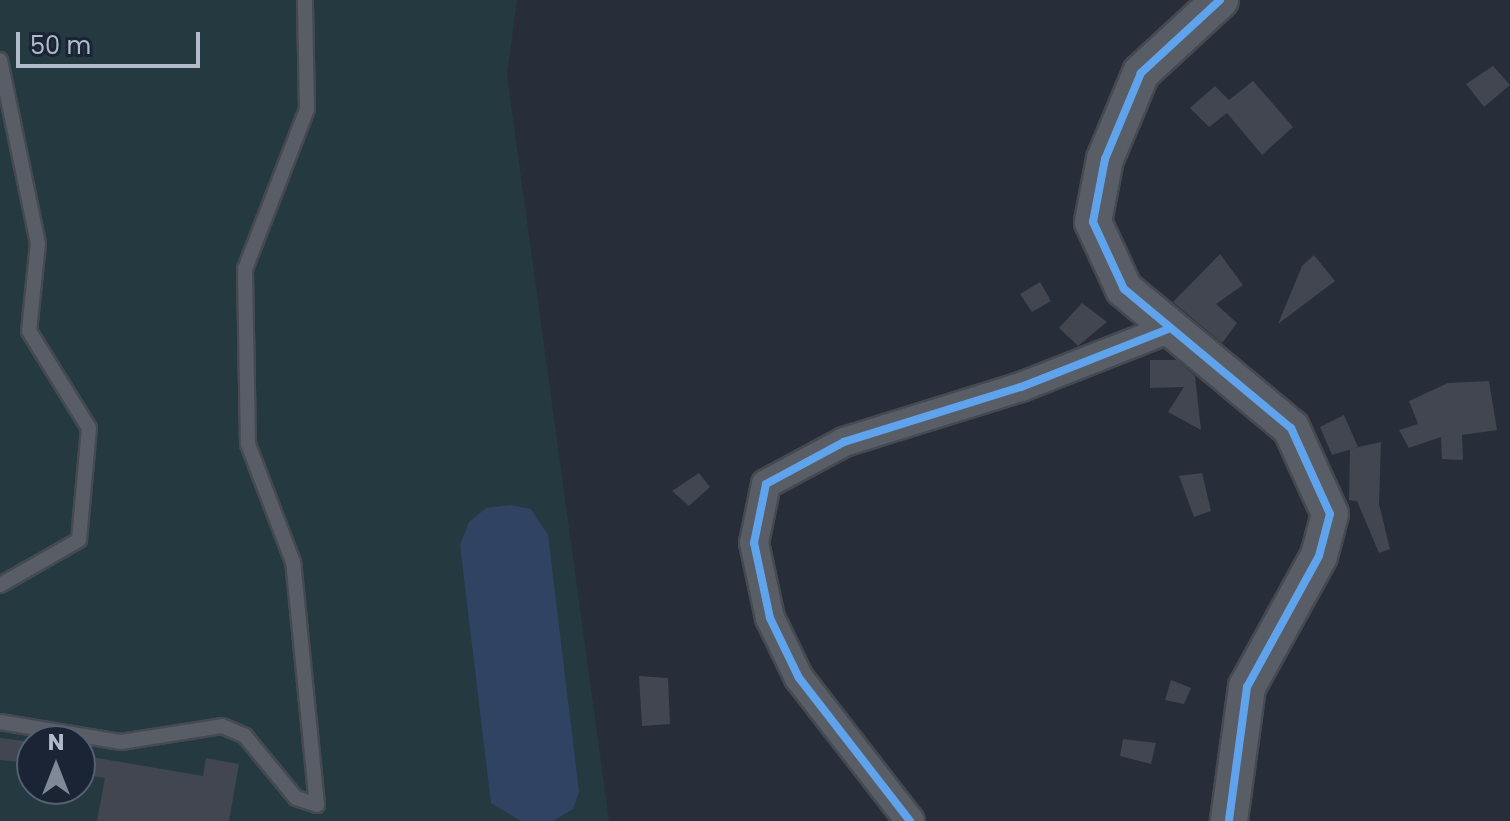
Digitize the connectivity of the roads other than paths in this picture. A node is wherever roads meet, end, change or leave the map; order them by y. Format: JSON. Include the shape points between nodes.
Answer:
{"nodes":[{"id":1,"x":305,"y":0,"type":"edge"},
{"id":2,"x":1220,"y":0,"type":"edge"},
{"id":3,"x":0,"y":60,"type":"edge"},
{"id":4,"x":1168,"y":329,"type":"junction"},
{"id":5,"x":3,"y":579,"type":"edge"},
{"id":6,"x":0,"y":722,"type":"edge"},
{"id":7,"x":910,"y":821,"type":"edge"},
{"id":8,"x":1229,"y":821,"type":"edge"}],
"edges":[{"from":1,"to":6,"type":"lane","via":[[307,109],[245,284],[248,444],[293,562],[317,805],[296,798],[245,736],[222,726],[121,742]]},
{"from":2,"to":4,"type":"street","via":[[1141,73],[1105,159],[1093,222],[1124,289]]},
{"from":3,"to":5,"type":"lane","via":[[38,243],[29,331],[89,428],[79,540]]},
{"from":4,"to":7,"type":"street","via":[[1021,387],[844,442],[766,484],[754,543],[770,618],[799,678]]},
{"from":4,"to":8,"type":"street","via":[[1291,428],[1319,476],[1330,514],[1319,556],[1247,687]]}]}
